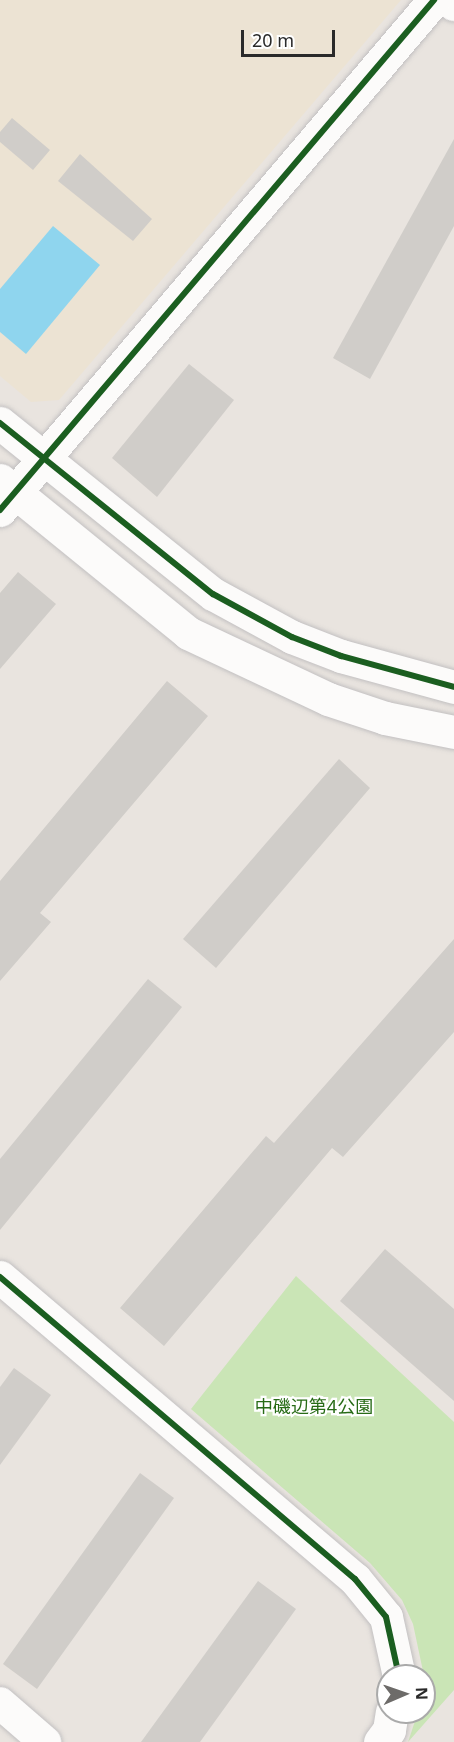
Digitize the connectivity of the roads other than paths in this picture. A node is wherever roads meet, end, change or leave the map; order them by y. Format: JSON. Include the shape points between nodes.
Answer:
{"nodes":[{"id":1,"x":434,"y":0,"type":"edge"},
{"id":2,"x":448,"y":0,"type":"edge"},
{"id":3,"x":454,"y":5,"type":"edge"},
{"id":4,"x":0,"y":423,"type":"edge"},
{"id":5,"x":42,"y":459,"type":"junction"},
{"id":6,"x":5,"y":494,"type":"edge"},
{"id":7,"x":454,"y":687,"type":"edge"},
{"id":8,"x":454,"y":732,"type":"edge"},
{"id":9,"x":0,"y":1277,"type":"edge"},
{"id":10,"x":396,"y":1664,"type":"edge"},
{"id":11,"x":0,"y":1703,"type":"edge"},
{"id":12,"x":390,"y":1724,"type":"edge"},
{"id":13,"x":45,"y":1742,"type":"edge"},
{"id":14,"x":380,"y":1742,"type":"edge"}],
"edges":[{"from":1,"to":5,"type":"street"},
{"from":2,"to":3,"type":"street"},
{"from":4,"to":5,"type":"street"},
{"from":5,"to":6,"type":"street"},
{"from":5,"to":7,"type":"street","via":[[213,594],[331,652],[392,673]]},
{"from":6,"to":8,"type":"street","via":[[188,633],[328,699],[385,718]]},
{"from":9,"to":10,"type":"street","via":[[355,1579],[386,1617]]},
{"from":11,"to":13,"type":"street"},
{"from":12,"to":14,"type":"street"}]}
